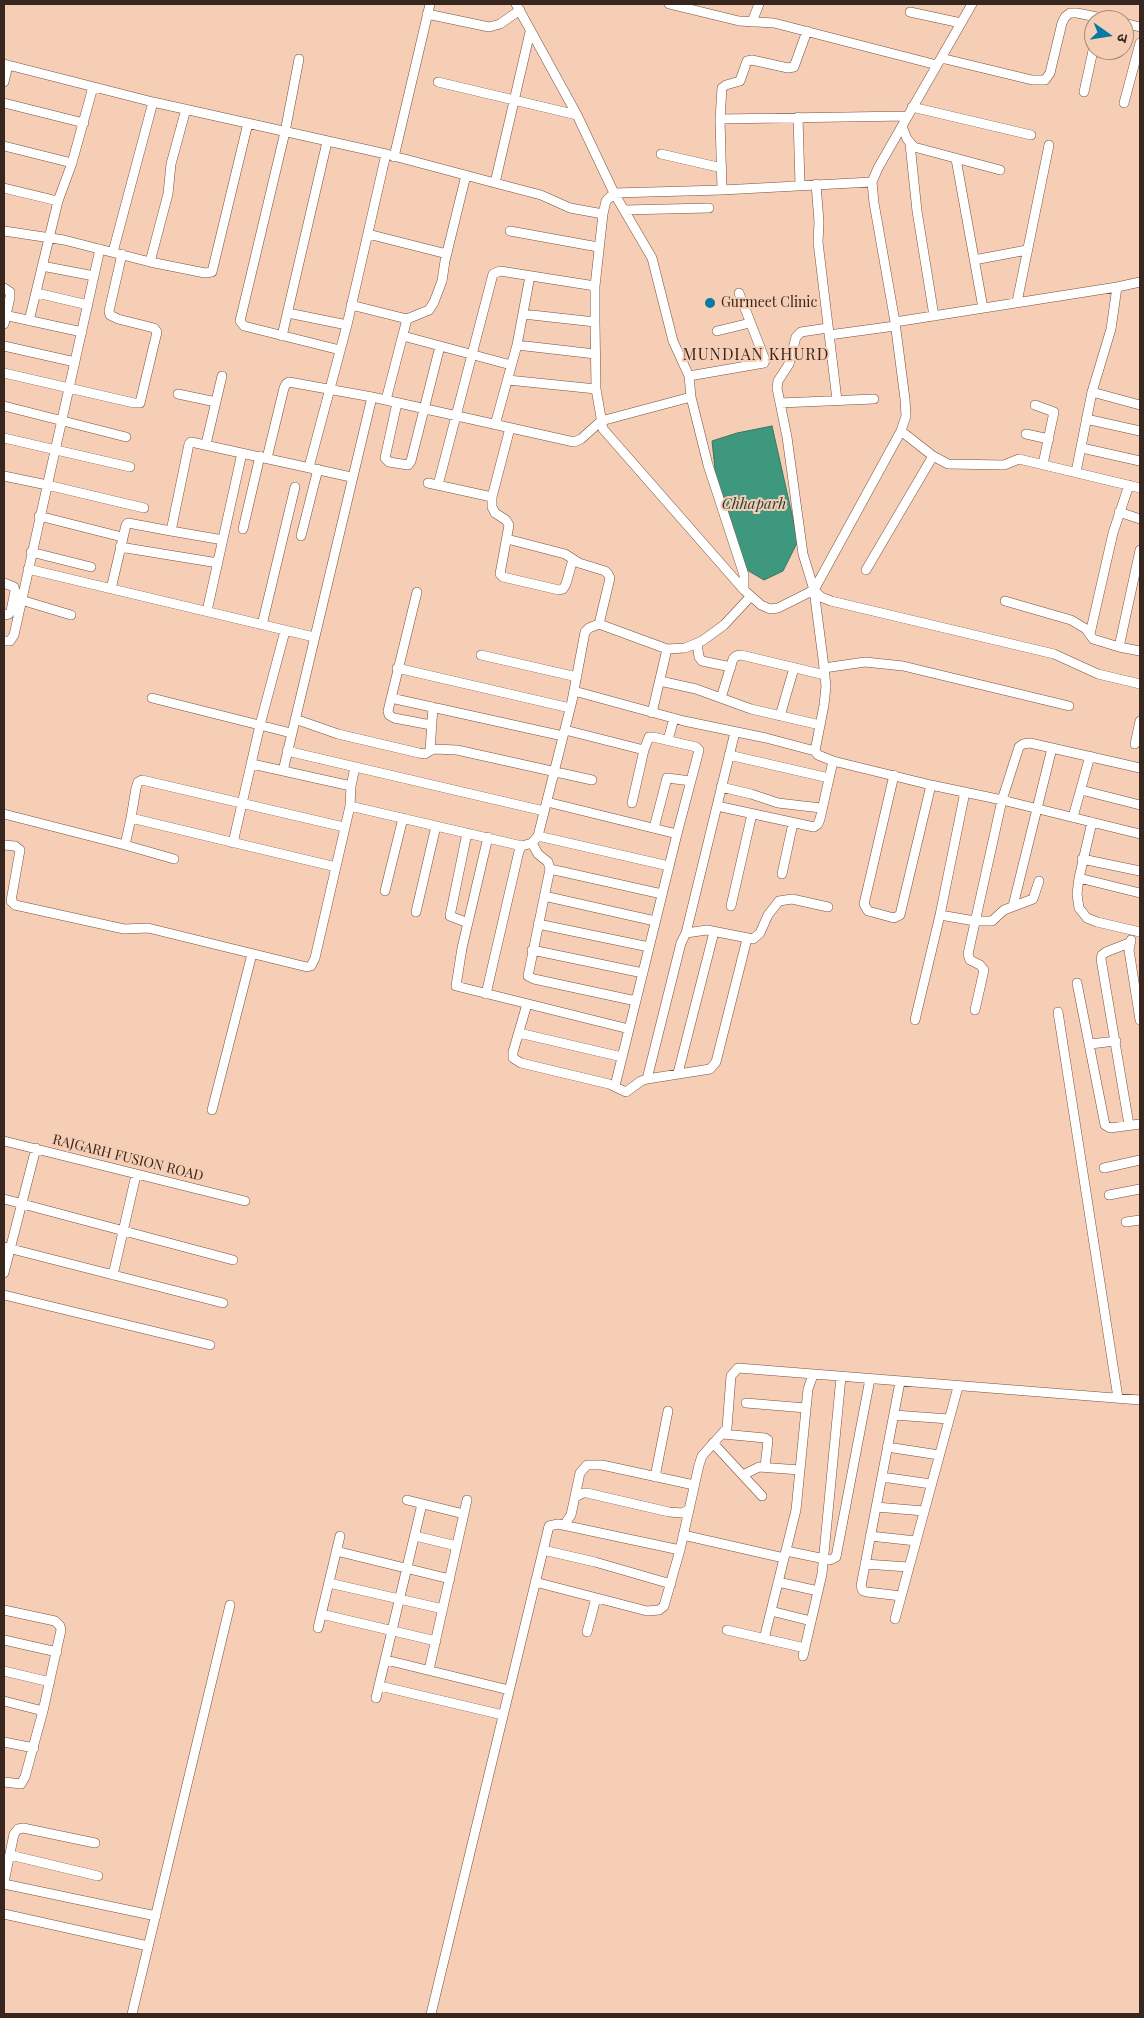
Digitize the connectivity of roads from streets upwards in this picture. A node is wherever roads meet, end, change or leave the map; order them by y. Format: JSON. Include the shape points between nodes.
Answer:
{"nodes":[{"id":1,"x":430,"y":4,"type":"edge"},
{"id":2,"x":669,"y":4,"type":"edge"},
{"id":3,"x":712,"y":4,"type":"edge"},
{"id":4,"x":759,"y":4,"type":"edge"},
{"id":5,"x":972,"y":4,"type":"edge"},
{"id":6,"x":518,"y":7,"type":"edge"},
{"id":7,"x":910,"y":12,"type":"dead end"},
{"id":8,"x":427,"y":14,"type":"junction"},
{"id":9,"x":710,"y":14,"type":"junction"},
{"id":10,"x":1084,"y":15,"type":"edge"},
{"id":11,"x":752,"y":22,"type":"junction"},
{"id":12,"x":961,"y":23,"type":"junction"},
{"id":13,"x":806,"y":31,"type":"junction"},
{"id":14,"x":530,"y":32,"type":"junction"},
{"id":15,"x":1140,"y":43,"type":"edge"},
{"id":16,"x":299,"y":59,"type":"dead end"},
{"id":17,"x":1091,"y":60,"type":"edge"},
{"id":18,"x":939,"y":61,"type":"junction"},
{"id":19,"x":6,"y":64,"type":"edge"},
{"id":20,"x":4,"y":82,"type":"edge"},
{"id":21,"x":438,"y":82,"type":"dead end"},
{"id":22,"x":93,"y":87,"type":"junction"},
{"id":23,"x":1084,"y":92,"type":"dead end"},
{"id":24,"x":514,"y":100,"type":"junction"},
{"id":25,"x":153,"y":102,"type":"junction"},
{"id":26,"x":4,"y":103,"type":"edge"},
{"id":27,"x":1124,"y":103,"type":"dead end"},
{"id":28,"x":912,"y":107,"type":"junction"},
{"id":29,"x":186,"y":109,"type":"junction"},
{"id":30,"x":577,"y":115,"type":"junction"},
{"id":31,"x":907,"y":116,"type":"junction"},
{"id":32,"x":798,"y":117,"type":"junction"},
{"id":33,"x":720,"y":119,"type":"junction"},
{"id":34,"x":248,"y":122,"type":"junction"},
{"id":35,"x":84,"y":123,"type":"junction"},
{"id":36,"x":902,"y":126,"type":"junction"},
{"id":37,"x":286,"y":132,"type":"junction"},
{"id":38,"x":1031,"y":135,"type":"dead end"},
{"id":39,"x":327,"y":142,"type":"junction"},
{"id":40,"x":910,"y":144,"type":"junction"},
{"id":41,"x":1049,"y":145,"type":"dead end"},
{"id":42,"x":4,"y":146,"type":"edge"},
{"id":43,"x":661,"y":154,"type":"dead end"},
{"id":44,"x":390,"y":156,"type":"junction"},
{"id":45,"x":956,"y":159,"type":"junction"},
{"id":46,"x":72,"y":163,"type":"junction"},
{"id":47,"x":722,"y":168,"type":"junction"},
{"id":48,"x":1000,"y":170,"type":"dead end"},
{"id":49,"x":466,"y":175,"type":"junction"},
{"id":50,"x":872,"y":182,"type":"junction"},
{"id":51,"x":495,"y":183,"type":"junction"},
{"id":52,"x":816,"y":184,"type":"junction"},
{"id":53,"x":800,"y":185,"type":"junction"},
{"id":54,"x":4,"y":188,"type":"edge"},
{"id":55,"x":722,"y":190,"type":"junction"},
{"id":56,"x":614,"y":193,"type":"junction"},
{"id":57,"x":58,"y":200,"type":"junction"},
{"id":58,"x":709,"y":208,"type":"dead end"},
{"id":59,"x":624,"y":210,"type":"junction"},
{"id":60,"x":603,"y":214,"type":"junction"},
{"id":61,"x":4,"y":231,"type":"edge"},
{"id":62,"x":510,"y":231,"type":"dead end"},
{"id":63,"x":368,"y":234,"type":"junction"},
{"id":64,"x":48,"y":239,"type":"junction"},
{"id":65,"x":598,"y":247,"type":"junction"},
{"id":66,"x":100,"y":249,"type":"junction"},
{"id":67,"x":1028,"y":250,"type":"junction"},
{"id":68,"x":118,"y":253,"type":"junction"},
{"id":69,"x":447,"y":254,"type":"junction"},
{"id":70,"x":974,"y":260,"type":"junction"},
{"id":71,"x":150,"y":262,"type":"junction"},
{"id":72,"x":42,"y":266,"type":"junction"},
{"id":73,"x":94,"y":276,"type":"junction"},
{"id":74,"x":530,"y":276,"type":"junction"},
{"id":75,"x":1140,"y":282,"type":"edge"},
{"id":76,"x":595,"y":286,"type":"junction"},
{"id":77,"x":1117,"y":287,"type":"junction"},
{"id":78,"x":4,"y":288,"type":"edge"},
{"id":79,"x":37,"y":293,"type":"junction"},
{"id":80,"x":738,"y":293,"type":"dead end"},
{"id":81,"x":1017,"y":302,"type":"junction"},
{"id":82,"x":88,"y":305,"type":"junction"},
{"id":83,"x":351,"y":305,"type":"junction"},
{"id":84,"x":983,"y":308,"type":"junction"},
{"id":85,"x":288,"y":313,"type":"junction"},
{"id":86,"x":523,"y":314,"type":"junction"},
{"id":87,"x":934,"y":316,"type":"junction"},
{"id":88,"x":4,"y":318,"type":"edge"},
{"id":89,"x":408,"y":319,"type":"junction"},
{"id":90,"x":29,"y":321,"type":"junction"},
{"id":91,"x":595,"y":322,"type":"junction"},
{"id":92,"x":750,"y":323,"type":"junction"},
{"id":93,"x":895,"y":324,"type":"junction"},
{"id":94,"x":346,"y":325,"type":"junction"},
{"id":95,"x":717,"y":331,"type":"dead end"},
{"id":96,"x":829,"y":331,"type":"junction"},
{"id":97,"x":82,"y":332,"type":"junction"},
{"id":98,"x":282,"y":336,"type":"junction"},
{"id":99,"x":403,"y":336,"type":"junction"},
{"id":100,"x":516,"y":345,"type":"junction"},
{"id":101,"x":4,"y":346,"type":"edge"},
{"id":102,"x":440,"y":346,"type":"junction"},
{"id":103,"x":340,"y":350,"type":"junction"},
{"id":104,"x":596,"y":354,"type":"junction"},
{"id":105,"x":473,"y":355,"type":"junction"},
{"id":106,"x":75,"y":362,"type":"junction"},
{"id":107,"x":511,"y":365,"type":"junction"},
{"id":108,"x":4,"y":373,"type":"edge"},
{"id":109,"x":222,"y":376,"type":"dead end"},
{"id":110,"x":689,"y":376,"type":"junction"},
{"id":111,"x":508,"y":380,"type":"junction"},
{"id":112,"x":69,"y":388,"type":"junction"},
{"id":113,"x":330,"y":389,"type":"junction"},
{"id":114,"x":596,"y":389,"type":"junction"},
{"id":115,"x":1092,"y":392,"type":"junction"},
{"id":116,"x":178,"y":394,"type":"dead end"},
{"id":117,"x":691,"y":396,"type":"junction"},
{"id":118,"x":372,"y":397,"type":"junction"},
{"id":119,"x":874,"y":399,"type":"dead end"},
{"id":120,"x":386,"y":400,"type":"junction"},
{"id":121,"x":837,"y":400,"type":"junction"},
{"id":122,"x":216,"y":402,"type":"junction"},
{"id":123,"x":397,"y":403,"type":"junction"},
{"id":124,"x":780,"y":403,"type":"junction"},
{"id":125,"x":1140,"y":404,"type":"edge"},
{"id":126,"x":1035,"y":405,"type":"dead end"},
{"id":127,"x":4,"y":406,"type":"edge"},
{"id":128,"x":425,"y":408,"type":"junction"},
{"id":129,"x":458,"y":416,"type":"junction"},
{"id":130,"x":61,"y":419,"type":"junction"},
{"id":131,"x":1086,"y":419,"type":"junction"},
{"id":132,"x":601,"y":421,"type":"junction"},
{"id":133,"x":495,"y":425,"type":"junction"},
{"id":134,"x":510,"y":428,"type":"junction"},
{"id":135,"x":901,"y":431,"type":"junction"},
{"id":136,"x":1140,"y":431,"type":"edge"},
{"id":137,"x":1026,"y":434,"type":"dead end"},
{"id":138,"x":126,"y":437,"type":"dead end"},
{"id":139,"x":4,"y":438,"type":"edge"},
{"id":140,"x":1048,"y":439,"type":"junction"},
{"id":141,"x":206,"y":444,"type":"junction"},
{"id":142,"x":1082,"y":448,"type":"junction"},
{"id":143,"x":54,"y":449,"type":"junction"},
{"id":144,"x":242,"y":453,"type":"junction"},
{"id":145,"x":933,"y":456,"type":"junction"},
{"id":146,"x":264,"y":457,"type":"junction"},
{"id":147,"x":1140,"y":461,"type":"edge"},
{"id":148,"x":1043,"y":464,"type":"junction"},
{"id":149,"x":130,"y":467,"type":"dead end"},
{"id":150,"x":313,"y":468,"type":"junction"},
{"id":151,"x":1076,"y":472,"type":"junction"},
{"id":152,"x":4,"y":476,"type":"edge"},
{"id":153,"x":351,"y":477,"type":"junction"},
{"id":154,"x":428,"y":483,"type":"dead end"},
{"id":155,"x":47,"y":485,"type":"junction"},
{"id":156,"x":438,"y":485,"type":"junction"},
{"id":157,"x":1129,"y":485,"type":"junction"},
{"id":158,"x":295,"y":486,"type":"dead end"},
{"id":159,"x":1140,"y":488,"type":"edge"},
{"id":160,"x":492,"y":497,"type":"junction"},
{"id":161,"x":144,"y":508,"type":"dead end"},
{"id":162,"x":1119,"y":512,"type":"junction"},
{"id":163,"x":39,"y":516,"type":"junction"},
{"id":164,"x":1140,"y":519,"type":"edge"},
{"id":165,"x":243,"y":529,"type":"dead end"},
{"id":166,"x":171,"y":531,"type":"junction"},
{"id":167,"x":301,"y":536,"type":"dead end"},
{"id":168,"x":122,"y":537,"type":"junction"},
{"id":169,"x":507,"y":539,"type":"junction"},
{"id":170,"x":223,"y":540,"type":"junction"},
{"id":171,"x":120,"y":547,"type":"junction"},
{"id":172,"x":1140,"y":550,"type":"edge"},
{"id":173,"x":32,"y":552,"type":"junction"},
{"id":174,"x":573,"y":559,"type":"junction"},
{"id":175,"x":218,"y":563,"type":"junction"},
{"id":176,"x":91,"y":567,"type":"dead end"},
{"id":177,"x":28,"y":569,"type":"junction"},
{"id":178,"x":866,"y":570,"type":"dead end"},
{"id":179,"x":4,"y":583,"type":"edge"},
{"id":180,"x":111,"y":589,"type":"junction"},
{"id":181,"x":814,"y":590,"type":"junction"},
{"id":182,"x":416,"y":592,"type":"dead end"},
{"id":183,"x":747,"y":593,"type":"junction"},
{"id":184,"x":21,"y":600,"type":"junction"},
{"id":185,"x":1006,"y":601,"type":"dead end"},
{"id":186,"x":207,"y":612,"type":"junction"},
{"id":187,"x":4,"y":615,"type":"edge"},
{"id":188,"x":71,"y":615,"type":"dead end"},
{"id":189,"x":599,"y":624,"type":"junction"},
{"id":190,"x":262,"y":625,"type":"junction"},
{"id":191,"x":285,"y":631,"type":"junction"},
{"id":192,"x":1090,"y":634,"type":"junction"},
{"id":193,"x":314,"y":637,"type":"junction"},
{"id":194,"x":4,"y":641,"type":"edge"},
{"id":195,"x":697,"y":643,"type":"junction"},
{"id":196,"x":1119,"y":647,"type":"junction"},
{"id":197,"x":667,"y":649,"type":"junction"},
{"id":198,"x":1140,"y":651,"type":"edge"},
{"id":199,"x":481,"y":655,"type":"dead end"},
{"id":200,"x":731,"y":667,"type":"junction"},
{"id":201,"x":397,"y":668,"type":"junction"},
{"id":202,"x":794,"y":668,"type":"junction"},
{"id":203,"x":824,"y":672,"type":"junction"},
{"id":204,"x":577,"y":677,"type":"junction"},
{"id":205,"x":660,"y":681,"type":"junction"},
{"id":206,"x":1140,"y":684,"type":"edge"},
{"id":207,"x":574,"y":691,"type":"junction"},
{"id":208,"x":152,"y":698,"type":"dead end"},
{"id":209,"x":391,"y":698,"type":"junction"},
{"id":210,"x":721,"y":698,"type":"junction"},
{"id":211,"x":1069,"y":706,"type":"dead end"},
{"id":212,"x":433,"y":707,"type":"junction"},
{"id":213,"x":570,"y":708,"type":"junction"},
{"id":214,"x":652,"y":713,"type":"junction"},
{"id":215,"x":780,"y":716,"type":"junction"},
{"id":216,"x":674,"y":718,"type":"junction"},
{"id":217,"x":294,"y":719,"type":"junction"},
{"id":218,"x":1140,"y":721,"type":"edge"},
{"id":219,"x":260,"y":725,"type":"junction"},
{"id":220,"x":431,"y":725,"type":"junction"},
{"id":221,"x":820,"y":725,"type":"junction"},
{"id":222,"x":735,"y":732,"type":"junction"},
{"id":223,"x":291,"y":733,"type":"junction"},
{"id":224,"x":564,"y":733,"type":"junction"},
{"id":225,"x":668,"y":740,"type":"junction"},
{"id":226,"x":1135,"y":744,"type":"dead end"},
{"id":227,"x":1052,"y":748,"type":"junction"},
{"id":228,"x":644,"y":750,"type":"junction"},
{"id":229,"x":287,"y":751,"type":"junction"},
{"id":230,"x":430,"y":751,"type":"junction"},
{"id":231,"x":815,"y":751,"type":"junction"},
{"id":232,"x":729,"y":755,"type":"junction"},
{"id":233,"x":1090,"y":756,"type":"junction"},
{"id":234,"x":833,"y":761,"type":"junction"},
{"id":235,"x":252,"y":764,"type":"junction"},
{"id":236,"x":355,"y":767,"type":"junction"},
{"id":237,"x":1140,"y":768,"type":"edge"},
{"id":238,"x":283,"y":771,"type":"junction"},
{"id":239,"x":554,"y":772,"type":"junction"},
{"id":240,"x":894,"y":776,"type":"junction"},
{"id":241,"x":829,"y":778,"type":"junction"},
{"id":242,"x":592,"y":780,"type":"dead end"},
{"id":243,"x":691,"y":781,"type":"junction"},
{"id":244,"x":931,"y":785,"type":"junction"},
{"id":245,"x":351,"y":786,"type":"junction"},
{"id":246,"x":721,"y":787,"type":"junction"},
{"id":247,"x":1081,"y":790,"type":"junction"},
{"id":248,"x":965,"y":792,"type":"junction"},
{"id":249,"x":1002,"y":800,"type":"junction"},
{"id":250,"x":242,"y":803,"type":"junction"},
{"id":251,"x":632,"y":803,"type":"dead end"},
{"id":252,"x":1140,"y":805,"type":"edge"},
{"id":253,"x":350,"y":806,"type":"junction"},
{"id":254,"x":717,"y":806,"type":"junction"},
{"id":255,"x":545,"y":807,"type":"junction"},
{"id":256,"x":821,"y":808,"type":"junction"},
{"id":257,"x":1037,"y":808,"type":"junction"},
{"id":258,"x":4,"y":814,"type":"edge"},
{"id":259,"x":752,"y":814,"type":"junction"},
{"id":260,"x":131,"y":818,"type":"junction"},
{"id":261,"x":403,"y":818,"type":"junction"},
{"id":262,"x":1073,"y":818,"type":"junction"},
{"id":263,"x":1092,"y":822,"type":"junction"},
{"id":264,"x":793,"y":823,"type":"junction"},
{"id":265,"x":436,"y":826,"type":"junction"},
{"id":266,"x":344,"y":827,"type":"junction"},
{"id":267,"x":654,"y":828,"type":"junction"},
{"id":268,"x":467,"y":833,"type":"junction"},
{"id":269,"x":677,"y":834,"type":"junction"},
{"id":270,"x":1140,"y":834,"type":"edge"},
{"id":271,"x":488,"y":837,"type":"junction"},
{"id":272,"x":535,"y":840,"type":"junction"},
{"id":273,"x":233,"y":842,"type":"junction"},
{"id":274,"x":4,"y":845,"type":"edge"},
{"id":275,"x":125,"y":845,"type":"junction"},
{"id":276,"x":522,"y":846,"type":"junction"},
{"id":277,"x":1082,"y":858,"type":"junction"},
{"id":278,"x":174,"y":859,"type":"dead end"},
{"id":279,"x":669,"y":866,"type":"junction"},
{"id":280,"x":336,"y":867,"type":"junction"},
{"id":281,"x":550,"y":869,"type":"junction"},
{"id":282,"x":1140,"y":871,"type":"edge"},
{"id":283,"x":782,"y":874,"type":"dead end"},
{"id":284,"x":1078,"y":878,"type":"junction"},
{"id":285,"x":1039,"y":881,"type":"dead end"},
{"id":286,"x":385,"y":892,"type":"dead end"},
{"id":287,"x":1140,"y":893,"type":"edge"},
{"id":288,"x":662,"y":894,"type":"junction"},
{"id":289,"x":544,"y":896,"type":"junction"},
{"id":290,"x":731,"y":906,"type":"dead end"},
{"id":291,"x":1013,"y":906,"type":"junction"},
{"id":292,"x":828,"y":907,"type":"dead end"},
{"id":293,"x":416,"y":912,"type":"dead end"},
{"id":294,"x":940,"y":915,"type":"junction"},
{"id":295,"x":655,"y":921,"type":"junction"},
{"id":296,"x":975,"y":921,"type":"junction"},
{"id":297,"x":468,"y":923,"type":"junction"},
{"id":298,"x":538,"y":924,"type":"junction"},
{"id":299,"x":714,"y":932,"type":"junction"},
{"id":300,"x":1138,"y":932,"type":"edge"},
{"id":301,"x":686,"y":933,"type":"junction"},
{"id":302,"x":747,"y":939,"type":"junction"},
{"id":303,"x":1129,"y":943,"type":"junction"},
{"id":304,"x":649,"y":947,"type":"junction"},
{"id":305,"x":532,"y":950,"type":"junction"},
{"id":306,"x":252,"y":954,"type":"junction"},
{"id":307,"x":643,"y":973,"type":"junction"},
{"id":308,"x":1077,"y":983,"type":"dead end"},
{"id":309,"x":486,"y":994,"type":"junction"},
{"id":310,"x":636,"y":1001,"type":"junction"},
{"id":311,"x":527,"y":1004,"type":"junction"},
{"id":312,"x":975,"y":1010,"type":"dead end"},
{"id":313,"x":1058,"y":1012,"type":"dead end"},
{"id":314,"x":915,"y":1020,"type":"dead end"},
{"id":315,"x":1140,"y":1020,"type":"edge"},
{"id":316,"x":629,"y":1029,"type":"junction"},
{"id":317,"x":519,"y":1033,"type":"junction"},
{"id":318,"x":1116,"y":1041,"type":"junction"},
{"id":319,"x":1090,"y":1044,"type":"junction"},
{"id":320,"x":622,"y":1057,"type":"junction"},
{"id":321,"x":678,"y":1073,"type":"junction"},
{"id":322,"x":647,"y":1079,"type":"junction"},
{"id":323,"x":615,"y":1086,"type":"junction"},
{"id":324,"x":212,"y":1110,"type":"dead end"},
{"id":325,"x":1140,"y":1124,"type":"edge"},
{"id":326,"x":1130,"y":1125,"type":"junction"},
{"id":327,"x":4,"y":1141,"type":"edge"},
{"id":328,"x":36,"y":1148,"type":"junction"},
{"id":329,"x":1140,"y":1160,"type":"edge"},
{"id":330,"x":1104,"y":1168,"type":"dead end"},
{"id":331,"x":136,"y":1175,"type":"junction"},
{"id":332,"x":1140,"y":1189,"type":"edge"},
{"id":333,"x":1109,"y":1194,"type":"dead end"},
{"id":334,"x":4,"y":1200,"type":"edge"},
{"id":335,"x":245,"y":1201,"type":"dead end"},
{"id":336,"x":22,"y":1204,"type":"junction"},
{"id":337,"x":1140,"y":1220,"type":"edge"},
{"id":338,"x":1126,"y":1222,"type":"dead end"},
{"id":339,"x":123,"y":1230,"type":"junction"},
{"id":340,"x":7,"y":1248,"type":"edge"},
{"id":341,"x":233,"y":1260,"type":"dead end"},
{"id":342,"x":4,"y":1273,"type":"edge"},
{"id":343,"x":113,"y":1275,"type":"junction"},
{"id":344,"x":4,"y":1295,"type":"edge"},
{"id":345,"x":223,"y":1303,"type":"dead end"},
{"id":346,"x":210,"y":1344,"type":"dead end"},
{"id":347,"x":813,"y":1375,"type":"junction"},
{"id":348,"x":840,"y":1377,"type":"junction"},
{"id":349,"x":870,"y":1379,"type":"junction"},
{"id":350,"x":900,"y":1382,"type":"junction"},
{"id":351,"x":958,"y":1386,"type":"junction"},
{"id":352,"x":1118,"y":1398,"type":"junction"},
{"id":353,"x":1140,"y":1400,"type":"edge"},
{"id":354,"x":746,"y":1403,"type":"dead end"},
{"id":355,"x":806,"y":1408,"type":"junction"},
{"id":356,"x":668,"y":1412,"type":"dead end"},
{"id":357,"x":894,"y":1415,"type":"junction"},
{"id":358,"x":949,"y":1419,"type":"junction"},
{"id":359,"x":723,"y":1434,"type":"junction"},
{"id":360,"x":713,"y":1444,"type":"junction"},
{"id":361,"x":887,"y":1447,"type":"junction"},
{"id":362,"x":939,"y":1455,"type":"junction"},
{"id":363,"x":766,"y":1467,"type":"junction"},
{"id":364,"x":800,"y":1470,"type":"junction"},
{"id":365,"x":743,"y":1475,"type":"junction"},
{"id":366,"x":882,"y":1477,"type":"junction"},
{"id":367,"x":655,"y":1478,"type":"junction"},
{"id":368,"x":932,"y":1484,"type":"junction"},
{"id":369,"x":694,"y":1485,"type":"junction"},
{"id":370,"x":762,"y":1496,"type":"dead end"},
{"id":371,"x":575,"y":1497,"type":"junction"},
{"id":372,"x":407,"y":1500,"type":"dead end"},
{"id":373,"x":467,"y":1500,"type":"dead end"},
{"id":374,"x":422,"y":1504,"type":"junction"},
{"id":375,"x":876,"y":1507,"type":"junction"},
{"id":376,"x":689,"y":1510,"type":"junction"},
{"id":377,"x":924,"y":1511,"type":"junction"},
{"id":378,"x":464,"y":1514,"type":"junction"},
{"id":379,"x":564,"y":1525,"type":"junction"},
{"id":380,"x":683,"y":1535,"type":"junction"},
{"id":381,"x":340,"y":1536,"type":"dead end"},
{"id":382,"x":415,"y":1536,"type":"junction"},
{"id":383,"x":870,"y":1536,"type":"junction"},
{"id":384,"x":916,"y":1541,"type":"junction"},
{"id":385,"x":457,"y":1546,"type":"junction"},
{"id":386,"x":543,"y":1550,"type":"junction"},
{"id":387,"x":680,"y":1550,"type":"junction"},
{"id":388,"x":336,"y":1551,"type":"junction"},
{"id":389,"x":785,"y":1554,"type":"junction"},
{"id":390,"x":823,"y":1559,"type":"junction"},
{"id":391,"x":865,"y":1564,"type":"junction"},
{"id":392,"x":908,"y":1567,"type":"junction"},
{"id":393,"x":408,"y":1568,"type":"junction"},
{"id":394,"x":450,"y":1579,"type":"junction"},
{"id":395,"x":329,"y":1582,"type":"junction"},
{"id":396,"x":535,"y":1582,"type":"junction"},
{"id":397,"x":778,"y":1582,"type":"junction"},
{"id":398,"x":671,"y":1584,"type":"junction"},
{"id":399,"x":818,"y":1591,"type":"junction"},
{"id":400,"x":901,"y":1596,"type":"junction"},
{"id":401,"x":596,"y":1598,"type":"junction"},
{"id":402,"x":400,"y":1600,"type":"junction"},
{"id":403,"x":230,"y":1605,"type":"dead end"},
{"id":404,"x":443,"y":1609,"type":"junction"},
{"id":405,"x":4,"y":1610,"type":"edge"},
{"id":406,"x":771,"y":1611,"type":"junction"},
{"id":407,"x":321,"y":1614,"type":"junction"},
{"id":408,"x":895,"y":1619,"type":"dead end"},
{"id":409,"x":811,"y":1620,"type":"junction"},
{"id":410,"x":318,"y":1628,"type":"dead end"},
{"id":411,"x":727,"y":1630,"type":"dead end"},
{"id":412,"x":393,"y":1631,"type":"junction"},
{"id":413,"x":587,"y":1632,"type":"dead end"},
{"id":414,"x":764,"y":1639,"type":"junction"},
{"id":415,"x":4,"y":1640,"type":"edge"},
{"id":416,"x":436,"y":1641,"type":"junction"},
{"id":417,"x":57,"y":1652,"type":"junction"},
{"id":418,"x":386,"y":1660,"type":"junction"},
{"id":419,"x":429,"y":1670,"type":"junction"},
{"id":420,"x":4,"y":1671,"type":"edge"},
{"id":421,"x":50,"y":1682,"type":"junction"},
{"id":422,"x":380,"y":1686,"type":"junction"},
{"id":423,"x":509,"y":1690,"type":"junction"},
{"id":424,"x":376,"y":1698,"type":"dead end"},
{"id":425,"x":4,"y":1701,"type":"edge"},
{"id":426,"x":43,"y":1711,"type":"junction"},
{"id":427,"x":504,"y":1715,"type":"junction"},
{"id":428,"x":4,"y":1742,"type":"edge"},
{"id":429,"x":34,"y":1748,"type":"junction"},
{"id":430,"x":4,"y":1782,"type":"edge"},
{"id":431,"x":95,"y":1843,"type":"dead end"},
{"id":432,"x":10,"y":1856,"type":"junction"},
{"id":433,"x":98,"y":1876,"type":"dead end"},
{"id":434,"x":4,"y":1883,"type":"edge"},
{"id":435,"x":4,"y":1914,"type":"edge"},
{"id":436,"x":156,"y":1916,"type":"junction"},
{"id":437,"x":148,"y":1946,"type":"junction"},
{"id":438,"x":132,"y":2014,"type":"edge"},
{"id":439,"x":431,"y":2014,"type":"edge"}],
"edges":[{"from":1,"to":8,"type":"street"},
{"from":2,"to":9,"type":"street"},
{"from":3,"to":9,"type":"street"},
{"from":4,"to":11,"type":"street"},
{"from":5,"to":12,"type":"street"},
{"from":6,"to":8,"type":"street","via":[[500,24],[489,27]]},
{"from":6,"to":14,"type":"street"},
{"from":7,"to":12,"type":"street"},
{"from":8,"to":44,"type":"street"},
{"from":9,"to":11,"type":"street"},
{"from":10,"to":18,"type":"street","via":[[1077,13],[1065,17],[1050,73],[1045,80]]},
{"from":11,"to":13,"type":"street","via":[[774,23]]},
{"from":12,"to":18,"type":"street"},
{"from":13,"to":18,"type":"street"},
{"from":13,"to":33,"type":"street","via":[[794,67],[747,61],[740,81],[722,88]]},
{"from":14,"to":24,"type":"street"},
{"from":14,"to":30,"type":"street"},
{"from":15,"to":27,"type":"street"},
{"from":16,"to":37,"type":"street"},
{"from":17,"to":23,"type":"street"},
{"from":18,"to":28,"type":"street"},
{"from":19,"to":20,"type":"street"},
{"from":19,"to":22,"type":"street"},
{"from":21,"to":24,"type":"street"},
{"from":22,"to":25,"type":"street"},
{"from":22,"to":35,"type":"street"},
{"from":24,"to":30,"type":"street"},
{"from":24,"to":51,"type":"street"},
{"from":25,"to":29,"type":"street"},
{"from":25,"to":68,"type":"street"},
{"from":26,"to":35,"type":"street"},
{"from":28,"to":31,"type":"street"},
{"from":28,"to":38,"type":"street"},
{"from":29,"to":34,"type":"street"},
{"from":29,"to":71,"type":"street"},
{"from":30,"to":56,"type":"street"},
{"from":31,"to":32,"type":"street"},
{"from":31,"to":36,"type":"street"},
{"from":32,"to":33,"type":"street"},
{"from":32,"to":53,"type":"street"},
{"from":33,"to":47,"type":"street"},
{"from":34,"to":37,"type":"street"},
{"from":34,"to":71,"type":"street","via":[[212,272]]},
{"from":35,"to":46,"type":"street"},
{"from":36,"to":40,"type":"street"},
{"from":36,"to":50,"type":"street"},
{"from":37,"to":39,"type":"street"},
{"from":37,"to":98,"type":"street","via":[[240,321],[244,326]]},
{"from":39,"to":44,"type":"street"},
{"from":39,"to":85,"type":"street"},
{"from":40,"to":45,"type":"street"},
{"from":40,"to":87,"type":"street"},
{"from":41,"to":67,"type":"street"},
{"from":42,"to":46,"type":"street"},
{"from":43,"to":47,"type":"street"},
{"from":44,"to":49,"type":"street"},
{"from":44,"to":63,"type":"street"},
{"from":45,"to":48,"type":"street"},
{"from":45,"to":70,"type":"street"},
{"from":46,"to":57,"type":"street"},
{"from":47,"to":55,"type":"street"},
{"from":49,"to":51,"type":"street"},
{"from":49,"to":69,"type":"street"},
{"from":50,"to":52,"type":"street"},
{"from":50,"to":93,"type":"street"},
{"from":51,"to":60,"type":"street","via":[[541,195],[570,208]]},
{"from":52,"to":53,"type":"street"},
{"from":52,"to":96,"type":"street","via":[[820,222],[818,242]]},
{"from":53,"to":55,"type":"street"},
{"from":54,"to":57,"type":"street"},
{"from":55,"to":56,"type":"street"},
{"from":56,"to":59,"type":"street"},
{"from":56,"to":60,"type":"street","via":[[606,201]]},
{"from":57,"to":64,"type":"street"},
{"from":58,"to":59,"type":"street"},
{"from":59,"to":110,"type":"street","via":[[652,258],[673,341]]},
{"from":60,"to":65,"type":"street"},
{"from":61,"to":64,"type":"street"},
{"from":62,"to":65,"type":"street"},
{"from":63,"to":69,"type":"street"},
{"from":63,"to":83,"type":"street"},
{"from":64,"to":66,"type":"street"},
{"from":64,"to":72,"type":"street"},
{"from":65,"to":76,"type":"street"},
{"from":66,"to":68,"type":"street"},
{"from":66,"to":73,"type":"street"},
{"from":67,"to":70,"type":"street"},
{"from":67,"to":81,"type":"street"},
{"from":68,"to":71,"type":"street"},
{"from":68,"to":112,"type":"street","via":[[110,315],[118,320],[154,328],[157,332],[140,403]]},
{"from":69,"to":89,"type":"street","via":[[442,281],[432,307]]},
{"from":70,"to":84,"type":"street"},
{"from":72,"to":73,"type":"street"},
{"from":72,"to":79,"type":"street"},
{"from":73,"to":82,"type":"street"},
{"from":74,"to":76,"type":"street"},
{"from":74,"to":86,"type":"street"},
{"from":74,"to":105,"type":"street","via":[[500,271],[493,274]]},
{"from":75,"to":77,"type":"street"},
{"from":76,"to":91,"type":"street"},
{"from":77,"to":81,"type":"street"},
{"from":77,"to":115,"type":"street","via":[[1112,329]]},
{"from":78,"to":88,"type":"street","via":[[10,292]]},
{"from":79,"to":82,"type":"street"},
{"from":79,"to":90,"type":"street"},
{"from":80,"to":92,"type":"street"},
{"from":81,"to":84,"type":"street"},
{"from":82,"to":97,"type":"street"},
{"from":83,"to":89,"type":"street"},
{"from":83,"to":94,"type":"street"},
{"from":84,"to":87,"type":"street"},
{"from":85,"to":94,"type":"street"},
{"from":85,"to":98,"type":"street"},
{"from":86,"to":91,"type":"street"},
{"from":86,"to":100,"type":"street"},
{"from":87,"to":93,"type":"street"},
{"from":88,"to":90,"type":"street"},
{"from":89,"to":99,"type":"street"},
{"from":90,"to":97,"type":"street"},
{"from":91,"to":104,"type":"street"},
{"from":92,"to":95,"type":"street"},
{"from":92,"to":110,"type":"street","via":[[764,363]]},
{"from":93,"to":96,"type":"street"},
{"from":93,"to":135,"type":"street","via":[[906,399],[906,416]]},
{"from":94,"to":103,"type":"street"},
{"from":96,"to":121,"type":"street"},
{"from":96,"to":124,"type":"street","via":[[807,330],[796,337],[789,364],[778,381]]},
{"from":97,"to":106,"type":"street"},
{"from":98,"to":103,"type":"street"},
{"from":99,"to":102,"type":"street"},
{"from":99,"to":120,"type":"street"},
{"from":100,"to":104,"type":"street"},
{"from":100,"to":107,"type":"street"},
{"from":101,"to":106,"type":"street"},
{"from":102,"to":105,"type":"street"},
{"from":102,"to":128,"type":"street"},
{"from":103,"to":113,"type":"street"},
{"from":104,"to":114,"type":"street"},
{"from":105,"to":107,"type":"street"},
{"from":105,"to":129,"type":"street"},
{"from":106,"to":112,"type":"street"},
{"from":107,"to":111,"type":"street"},
{"from":108,"to":112,"type":"street"},
{"from":109,"to":122,"type":"street"},
{"from":110,"to":117,"type":"street"},
{"from":111,"to":114,"type":"street"},
{"from":111,"to":133,"type":"street"},
{"from":112,"to":130,"type":"street"},
{"from":113,"to":118,"type":"street"},
{"from":113,"to":146,"type":"street","via":[[293,382],[286,384]]},
{"from":113,"to":150,"type":"street"},
{"from":114,"to":132,"type":"street"},
{"from":115,"to":125,"type":"street"},
{"from":115,"to":131,"type":"street"},
{"from":116,"to":122,"type":"street"},
{"from":117,"to":132,"type":"street"},
{"from":117,"to":183,"type":"street","via":[[708,465]]},
{"from":118,"to":120,"type":"street"},
{"from":118,"to":153,"type":"street"},
{"from":119,"to":121,"type":"street"},
{"from":120,"to":123,"type":"street"},
{"from":121,"to":124,"type":"street"},
{"from":122,"to":141,"type":"street"},
{"from":123,"to":128,"type":"street"},
{"from":123,"to":128,"type":"street","via":[[385,458],[404,465],[410,464]]},
{"from":124,"to":181,"type":"street","via":[[803,554]]},
{"from":126,"to":140,"type":"street","via":[[1054,412]]},
{"from":127,"to":130,"type":"street"},
{"from":128,"to":129,"type":"street"},
{"from":129,"to":133,"type":"street"},
{"from":129,"to":156,"type":"street"},
{"from":130,"to":138,"type":"street"},
{"from":130,"to":143,"type":"street"},
{"from":131,"to":136,"type":"street"},
{"from":131,"to":142,"type":"street"},
{"from":132,"to":134,"type":"street","via":[[578,442]]},
{"from":132,"to":183,"type":"street","via":[[607,434]]},
{"from":133,"to":134,"type":"street"},
{"from":134,"to":160,"type":"street"},
{"from":135,"to":145,"type":"street"},
{"from":135,"to":181,"type":"street"},
{"from":137,"to":140,"type":"street"},
{"from":139,"to":143,"type":"street"},
{"from":140,"to":148,"type":"street"},
{"from":141,"to":144,"type":"street"},
{"from":141,"to":166,"type":"street","via":[[189,444]]},
{"from":142,"to":147,"type":"street"},
{"from":142,"to":151,"type":"street"},
{"from":143,"to":149,"type":"street"},
{"from":143,"to":155,"type":"street"},
{"from":144,"to":146,"type":"street"},
{"from":144,"to":170,"type":"street"},
{"from":145,"to":148,"type":"street","via":[[957,465],[1004,465],[1020,459]]},
{"from":145,"to":178,"type":"street"},
{"from":146,"to":150,"type":"street"},
{"from":146,"to":165,"type":"street"},
{"from":148,"to":151,"type":"street"},
{"from":150,"to":153,"type":"street"},
{"from":150,"to":167,"type":"street"},
{"from":151,"to":157,"type":"street"},
{"from":152,"to":155,"type":"street"},
{"from":153,"to":193,"type":"street"},
{"from":154,"to":156,"type":"street"},
{"from":155,"to":161,"type":"street"},
{"from":155,"to":163,"type":"street"},
{"from":156,"to":160,"type":"street"},
{"from":157,"to":159,"type":"street"},
{"from":157,"to":162,"type":"street"},
{"from":158,"to":190,"type":"street"},
{"from":160,"to":169,"type":"street","via":[[495,513],[509,525]]},
{"from":162,"to":164,"type":"street"},
{"from":162,"to":192,"type":"street"},
{"from":163,"to":168,"type":"street"},
{"from":163,"to":173,"type":"street"},
{"from":166,"to":168,"type":"street","via":[[128,523]]},
{"from":166,"to":170,"type":"street"},
{"from":168,"to":171,"type":"street"},
{"from":169,"to":174,"type":"street"},
{"from":169,"to":174,"type":"street","via":[[499,569],[503,577],[563,589]]},
{"from":170,"to":175,"type":"street"},
{"from":171,"to":175,"type":"street"},
{"from":171,"to":180,"type":"street"},
{"from":172,"to":196,"type":"street"},
{"from":173,"to":176,"type":"street"},
{"from":173,"to":177,"type":"street"},
{"from":174,"to":189,"type":"street","via":[[608,574],[610,578]]},
{"from":175,"to":186,"type":"street"},
{"from":177,"to":180,"type":"street"},
{"from":177,"to":184,"type":"street"},
{"from":179,"to":187,"type":"street","via":[[14,586],[16,591],[11,611]]},
{"from":180,"to":186,"type":"street"},
{"from":181,"to":183,"type":"street","via":[[770,609]]},
{"from":181,"to":203,"type":"street"},
{"from":181,"to":206,"type":"street","via":[[831,601],[1054,654],[1098,674]]},
{"from":182,"to":201,"type":"street"},
{"from":183,"to":195,"type":"street","via":[[724,625]]},
{"from":184,"to":188,"type":"street"},
{"from":184,"to":194,"type":"street","via":[[14,635],[10,641]]},
{"from":185,"to":192,"type":"street","via":[[1071,620]]},
{"from":186,"to":190,"type":"street"},
{"from":189,"to":197,"type":"street"},
{"from":189,"to":204,"type":"street","via":[[585,632]]},
{"from":190,"to":191,"type":"street"},
{"from":191,"to":193,"type":"street"},
{"from":191,"to":219,"type":"street"},
{"from":192,"to":196,"type":"street","via":[[1093,639]]},
{"from":193,"to":217,"type":"street"},
{"from":195,"to":197,"type":"street","via":[[685,648]]},
{"from":195,"to":200,"type":"street","via":[[698,657],[702,661]]},
{"from":196,"to":198,"type":"street"},
{"from":197,"to":205,"type":"street"},
{"from":199,"to":204,"type":"street"},
{"from":200,"to":202,"type":"street","via":[[733,659],[741,655]]},
{"from":200,"to":210,"type":"street"},
{"from":201,"to":209,"type":"street"},
{"from":201,"to":213,"type":"street"},
{"from":202,"to":203,"type":"street"},
{"from":202,"to":215,"type":"street"},
{"from":203,"to":211,"type":"street","via":[[865,662],[902,666]]},
{"from":203,"to":221,"type":"street"},
{"from":204,"to":207,"type":"street"},
{"from":205,"to":210,"type":"street"},
{"from":205,"to":214,"type":"street"},
{"from":207,"to":213,"type":"street"},
{"from":207,"to":214,"type":"street"},
{"from":208,"to":219,"type":"street"},
{"from":209,"to":212,"type":"street"},
{"from":209,"to":220,"type":"street","via":[[389,715]]},
{"from":210,"to":215,"type":"street"},
{"from":212,"to":220,"type":"street"},
{"from":212,"to":224,"type":"street"},
{"from":213,"to":224,"type":"street"},
{"from":214,"to":216,"type":"street"},
{"from":215,"to":221,"type":"street"},
{"from":216,"to":222,"type":"street"},
{"from":216,"to":225,"type":"street"},
{"from":217,"to":223,"type":"street"},
{"from":217,"to":230,"type":"street","via":[[338,734],[419,753]]},
{"from":218,"to":226,"type":"street"},
{"from":219,"to":223,"type":"street"},
{"from":219,"to":235,"type":"street"},
{"from":220,"to":230,"type":"street"},
{"from":221,"to":231,"type":"street"},
{"from":222,"to":231,"type":"street"},
{"from":222,"to":232,"type":"street"},
{"from":223,"to":229,"type":"street"},
{"from":224,"to":228,"type":"street"},
{"from":224,"to":239,"type":"street"},
{"from":225,"to":228,"type":"street","via":[[649,737]]},
{"from":225,"to":243,"type":"street","via":[[699,750]]},
{"from":227,"to":233,"type":"street"},
{"from":227,"to":249,"type":"street","via":[[1030,743],[1019,747]]},
{"from":227,"to":257,"type":"street"},
{"from":228,"to":251,"type":"street"},
{"from":229,"to":236,"type":"street"},
{"from":229,"to":238,"type":"street"},
{"from":230,"to":239,"type":"street","via":[[439,748],[457,750]]},
{"from":231,"to":234,"type":"street"},
{"from":232,"to":241,"type":"street"},
{"from":232,"to":246,"type":"street"},
{"from":233,"to":237,"type":"street"},
{"from":233,"to":247,"type":"street"},
{"from":234,"to":240,"type":"street"},
{"from":234,"to":241,"type":"street"},
{"from":235,"to":238,"type":"street"},
{"from":235,"to":250,"type":"street"},
{"from":236,"to":245,"type":"street"},
{"from":236,"to":255,"type":"street"},
{"from":238,"to":245,"type":"street"},
{"from":239,"to":242,"type":"street"},
{"from":239,"to":255,"type":"street"},
{"from":240,"to":244,"type":"street"},
{"from":240,"to":244,"type":"street","via":[[864,904],[868,912],[894,918],[900,915]]},
{"from":241,"to":256,"type":"street"},
{"from":243,"to":267,"type":"street","via":[[667,778]]},
{"from":243,"to":269,"type":"street"},
{"from":244,"to":248,"type":"street"},
{"from":245,"to":253,"type":"street"},
{"from":246,"to":254,"type":"street"},
{"from":246,"to":256,"type":"street","via":[[778,803]]},
{"from":247,"to":252,"type":"street"},
{"from":247,"to":262,"type":"street"},
{"from":248,"to":249,"type":"street"},
{"from":248,"to":294,"type":"street"},
{"from":249,"to":257,"type":"street"},
{"from":249,"to":296,"type":"street"},
{"from":250,"to":260,"type":"street","via":[[140,780]]},
{"from":250,"to":266,"type":"street"},
{"from":250,"to":273,"type":"street"},
{"from":253,"to":261,"type":"street"},
{"from":253,"to":266,"type":"street"},
{"from":254,"to":259,"type":"street"},
{"from":254,"to":301,"type":"street"},
{"from":255,"to":267,"type":"street"},
{"from":255,"to":272,"type":"street"},
{"from":256,"to":264,"type":"street","via":[[820,819],[814,827]]},
{"from":257,"to":262,"type":"street"},
{"from":257,"to":291,"type":"street"},
{"from":258,"to":275,"type":"street"},
{"from":259,"to":264,"type":"street"},
{"from":259,"to":290,"type":"street"},
{"from":260,"to":273,"type":"street"},
{"from":260,"to":275,"type":"street"},
{"from":261,"to":265,"type":"street"},
{"from":261,"to":286,"type":"street"},
{"from":262,"to":263,"type":"street"},
{"from":263,"to":270,"type":"street"},
{"from":263,"to":277,"type":"street"},
{"from":264,"to":283,"type":"street"},
{"from":265,"to":268,"type":"street"},
{"from":265,"to":293,"type":"street"},
{"from":266,"to":280,"type":"street"},
{"from":267,"to":269,"type":"street"},
{"from":268,"to":271,"type":"street"},
{"from":268,"to":297,"type":"street","via":[[450,916]]},
{"from":269,"to":279,"type":"street"},
{"from":271,"to":276,"type":"street"},
{"from":271,"to":297,"type":"street"},
{"from":272,"to":276,"type":"street"},
{"from":272,"to":279,"type":"street"},
{"from":272,"to":281,"type":"street","via":[[538,854],[548,862]]},
{"from":273,"to":280,"type":"street"},
{"from":274,"to":306,"type":"street","via":[[20,850],[11,896],[15,906],[124,929],[148,928]]},
{"from":275,"to":278,"type":"street"},
{"from":276,"to":309,"type":"street"},
{"from":277,"to":282,"type":"street"},
{"from":277,"to":284,"type":"street"},
{"from":279,"to":288,"type":"street"},
{"from":280,"to":306,"type":"street","via":[[311,966]]},
{"from":281,"to":288,"type":"street"},
{"from":281,"to":289,"type":"street"},
{"from":284,"to":287,"type":"street"},
{"from":284,"to":300,"type":"street","via":[[1080,908],[1088,918]]},
{"from":285,"to":291,"type":"street","via":[[1033,899]]},
{"from":288,"to":295,"type":"street"},
{"from":289,"to":295,"type":"street"},
{"from":289,"to":298,"type":"street"},
{"from":291,"to":296,"type":"street","via":[[992,921]]},
{"from":292,"to":302,"type":"street","via":[[792,899],[779,901],[757,937]]},
{"from":294,"to":296,"type":"street"},
{"from":294,"to":314,"type":"street"},
{"from":295,"to":304,"type":"street"},
{"from":296,"to":312,"type":"street","via":[[968,958],[984,970]]},
{"from":297,"to":309,"type":"street","via":[[455,985]]},
{"from":298,"to":304,"type":"street"},
{"from":298,"to":305,"type":"street"},
{"from":299,"to":301,"type":"street"},
{"from":299,"to":302,"type":"street"},
{"from":299,"to":321,"type":"street"},
{"from":300,"to":303,"type":"street"},
{"from":301,"to":322,"type":"street"},
{"from":302,"to":321,"type":"street","via":[[716,1062],[710,1069]]},
{"from":303,"to":315,"type":"street"},
{"from":303,"to":318,"type":"street","via":[[1106,952],[1101,959]]},
{"from":304,"to":307,"type":"street"},
{"from":305,"to":307,"type":"street"},
{"from":305,"to":310,"type":"street","via":[[528,970],[530,977]]},
{"from":306,"to":324,"type":"street"},
{"from":307,"to":310,"type":"street"},
{"from":308,"to":319,"type":"street"},
{"from":309,"to":311,"type":"street"},
{"from":310,"to":316,"type":"street"},
{"from":311,"to":316,"type":"street"},
{"from":311,"to":317,"type":"street"},
{"from":313,"to":352,"type":"street"},
{"from":316,"to":320,"type":"street"},
{"from":317,"to":320,"type":"street"},
{"from":317,"to":323,"type":"street","via":[[513,1052],[516,1061]]},
{"from":318,"to":319,"type":"street"},
{"from":318,"to":326,"type":"street"},
{"from":319,"to":326,"type":"street","via":[[1105,1125],[1110,1128]]},
{"from":320,"to":323,"type":"street"},
{"from":321,"to":322,"type":"street"},
{"from":322,"to":323,"type":"street","via":[[626,1092]]},
{"from":325,"to":326,"type":"street"},
{"from":327,"to":328,"type":"street","name":"RAJGARH FUSION ROAD"},
{"from":328,"to":331,"type":"street","name":"RAJGARH FUSION ROAD"},
{"from":328,"to":336,"type":"street"},
{"from":329,"to":330,"type":"street"},
{"from":331,"to":335,"type":"street","name":"RAJGARH FUSION ROAD"},
{"from":331,"to":339,"type":"street"},
{"from":332,"to":333,"type":"street"},
{"from":334,"to":336,"type":"street"},
{"from":336,"to":339,"type":"street"},
{"from":336,"to":340,"type":"street"},
{"from":337,"to":338,"type":"street"},
{"from":339,"to":341,"type":"street"},
{"from":339,"to":343,"type":"street"},
{"from":340,"to":342,"type":"street"},
{"from":340,"to":343,"type":"street"},
{"from":343,"to":345,"type":"street"},
{"from":344,"to":346,"type":"street"},
{"from":347,"to":348,"type":"street"},
{"from":347,"to":355,"type":"street","via":[[808,1383]]},
{"from":347,"to":359,"type":"street","via":[[738,1368],[731,1376],[728,1422]]},
{"from":348,"to":349,"type":"street"},
{"from":348,"to":390,"type":"street"},
{"from":349,"to":350,"type":"street"},
{"from":349,"to":390,"type":"street","via":[[837,1553],[833,1559]]},
{"from":350,"to":351,"type":"street"},
{"from":350,"to":357,"type":"street"},
{"from":351,"to":352,"type":"street"},
{"from":351,"to":358,"type":"street"},
{"from":352,"to":353,"type":"street"},
{"from":354,"to":355,"type":"street"},
{"from":355,"to":364,"type":"street"},
{"from":356,"to":367,"type":"street"},
{"from":357,"to":358,"type":"street"},
{"from":357,"to":361,"type":"street"},
{"from":358,"to":362,"type":"street"},
{"from":359,"to":360,"type":"street"},
{"from":359,"to":363,"type":"street","via":[[768,1440]]},
{"from":360,"to":365,"type":"street"},
{"from":360,"to":369,"type":"street","via":[[702,1456]]},
{"from":361,"to":362,"type":"street"},
{"from":361,"to":366,"type":"street"},
{"from":362,"to":368,"type":"street"},
{"from":363,"to":364,"type":"street"},
{"from":363,"to":365,"type":"street","via":[[758,1467]]},
{"from":364,"to":389,"type":"street","via":[[796,1510]]},
{"from":365,"to":370,"type":"street"},
{"from":366,"to":368,"type":"street"},
{"from":366,"to":375,"type":"street"},
{"from":367,"to":369,"type":"street"},
{"from":367,"to":371,"type":"street","via":[[602,1465],[587,1465],[580,1473]]},
{"from":368,"to":377,"type":"street"},
{"from":369,"to":376,"type":"street"},
{"from":371,"to":376,"type":"street","via":[[587,1493],[669,1512]]},
{"from":371,"to":379,"type":"street","via":[[571,1515]]},
{"from":372,"to":374,"type":"street"},
{"from":373,"to":378,"type":"street"},
{"from":374,"to":378,"type":"street"},
{"from":374,"to":382,"type":"street"},
{"from":375,"to":377,"type":"street"},
{"from":375,"to":383,"type":"street"},
{"from":376,"to":380,"type":"street"},
{"from":377,"to":384,"type":"street"},
{"from":378,"to":385,"type":"street"},
{"from":379,"to":386,"type":"street","via":[[550,1526]]},
{"from":379,"to":387,"type":"street"},
{"from":380,"to":387,"type":"street"},
{"from":380,"to":389,"type":"street"},
{"from":381,"to":388,"type":"street"},
{"from":382,"to":385,"type":"street"},
{"from":382,"to":393,"type":"street"},
{"from":383,"to":384,"type":"street"},
{"from":383,"to":391,"type":"street"},
{"from":384,"to":392,"type":"street"},
{"from":385,"to":394,"type":"street"},
{"from":386,"to":396,"type":"street"},
{"from":386,"to":398,"type":"street"},
{"from":387,"to":398,"type":"street"},
{"from":388,"to":393,"type":"street"},
{"from":388,"to":395,"type":"street"},
{"from":389,"to":390,"type":"street"},
{"from":389,"to":397,"type":"street"},
{"from":390,"to":399,"type":"street"},
{"from":391,"to":392,"type":"street"},
{"from":391,"to":400,"type":"street","via":[[861,1586],[864,1591]]},
{"from":392,"to":400,"type":"street"},
{"from":393,"to":394,"type":"street"},
{"from":393,"to":402,"type":"street"},
{"from":394,"to":404,"type":"street"},
{"from":395,"to":402,"type":"street"},
{"from":395,"to":407,"type":"street"},
{"from":396,"to":401,"type":"street"},
{"from":396,"to":423,"type":"street"},
{"from":397,"to":399,"type":"street"},
{"from":397,"to":406,"type":"street"},
{"from":398,"to":401,"type":"street","via":[[664,1606],[659,1610]]},
{"from":399,"to":409,"type":"street"},
{"from":400,"to":408,"type":"street"},
{"from":401,"to":413,"type":"street"},
{"from":402,"to":404,"type":"street"},
{"from":402,"to":412,"type":"street"},
{"from":403,"to":436,"type":"street"},
{"from":404,"to":416,"type":"street"},
{"from":405,"to":417,"type":"street","via":[[55,1620],[61,1630]]},
{"from":406,"to":409,"type":"street"},
{"from":406,"to":414,"type":"street"},
{"from":407,"to":410,"type":"street"},
{"from":407,"to":412,"type":"street"},
{"from":409,"to":414,"type":"street","via":[[804,1652]]},
{"from":411,"to":414,"type":"street"},
{"from":412,"to":416,"type":"street"},
{"from":412,"to":418,"type":"street"},
{"from":415,"to":417,"type":"street"},
{"from":416,"to":419,"type":"street"},
{"from":417,"to":421,"type":"street"},
{"from":418,"to":419,"type":"street"},
{"from":418,"to":422,"type":"street"},
{"from":419,"to":423,"type":"street"},
{"from":420,"to":421,"type":"street"},
{"from":421,"to":426,"type":"street"},
{"from":422,"to":424,"type":"street"},
{"from":422,"to":427,"type":"street"},
{"from":423,"to":427,"type":"street"},
{"from":425,"to":426,"type":"street"},
{"from":426,"to":429,"type":"street"},
{"from":427,"to":439,"type":"street"},
{"from":428,"to":429,"type":"street"},
{"from":429,"to":430,"type":"street","via":[[23,1781],[18,1784]]},
{"from":431,"to":432,"type":"street","via":[[23,1828],[15,1832]]},
{"from":432,"to":433,"type":"street"},
{"from":432,"to":434,"type":"street"},
{"from":434,"to":436,"type":"street"},
{"from":435,"to":437,"type":"street"},
{"from":436,"to":437,"type":"street"},
{"from":437,"to":438,"type":"street"}]}
